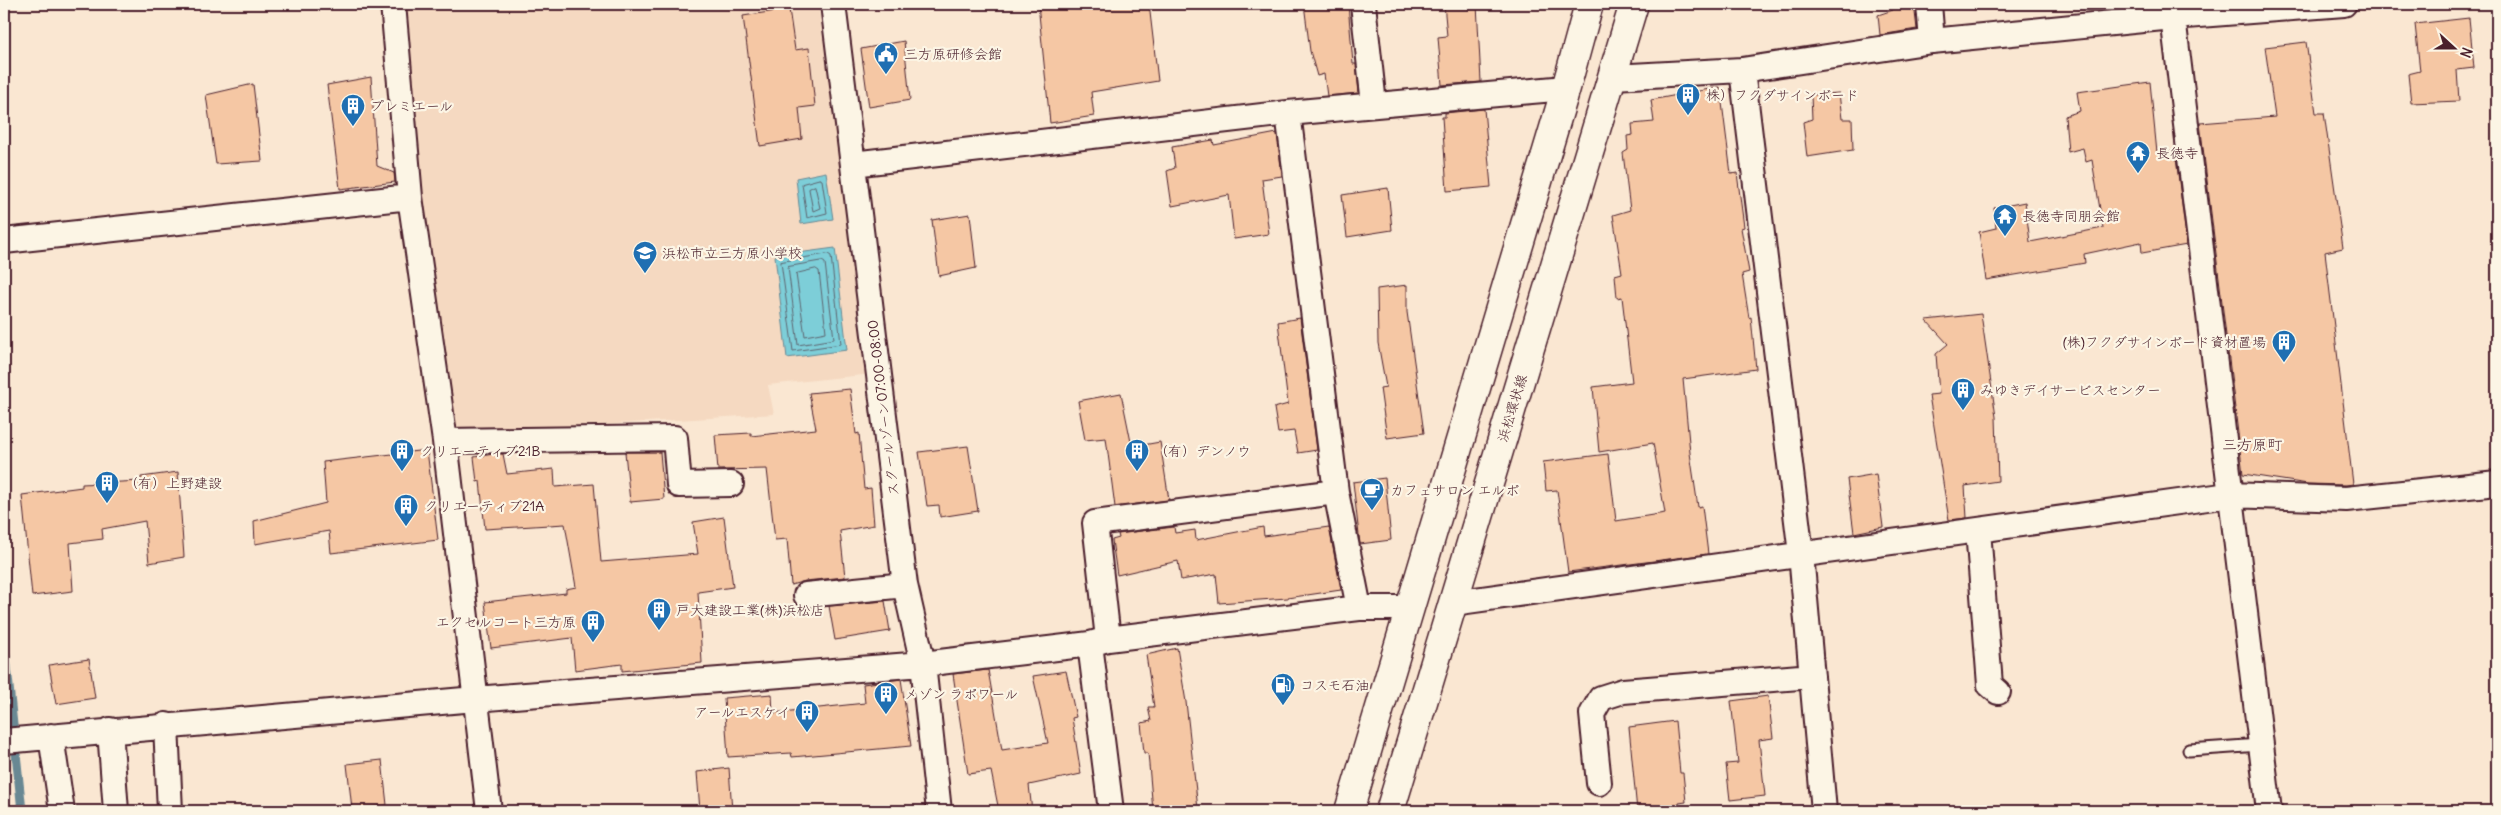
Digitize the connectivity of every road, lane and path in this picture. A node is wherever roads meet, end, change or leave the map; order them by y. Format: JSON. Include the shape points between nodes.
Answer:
{"nodes":[{"id":1,"x":393,"y":4,"type":"edge"},
{"id":2,"x":833,"y":4,"type":"edge"},
{"id":3,"x":1363,"y":4,"type":"edge"},
{"id":4,"x":1589,"y":4,"type":"edge"},
{"id":5,"x":1634,"y":4,"type":"edge"},
{"id":6,"x":1929,"y":4,"type":"edge"},
{"id":7,"x":2344,"y":4,"type":"edge"},
{"id":8,"x":2172,"y":17,"type":"junction"},
{"id":9,"x":1932,"y":41,"type":"junction"},
{"id":10,"x":1742,"y":70,"type":"junction"},
{"id":11,"x":1613,"y":77,"type":"junction"},
{"id":12,"x":1566,"y":88,"type":"junction"},
{"id":13,"x":1374,"y":104,"type":"junction"},
{"id":14,"x":1288,"y":113,"type":"junction"},
{"id":15,"x":853,"y":164,"type":"junction"},
{"id":16,"x":410,"y":197,"type":"junction"},
{"id":17,"x":4,"y":241,"type":"edge"},
{"id":18,"x":445,"y":441,"type":"junction"},
{"id":19,"x":2497,"y":483,"type":"edge"},
{"id":20,"x":731,"y":484,"type":"dead end"},
{"id":21,"x":1336,"y":492,"type":"junction"},
{"id":22,"x":2229,"y":495,"type":"junction"},
{"id":23,"x":1978,"y":530,"type":"junction"},
{"id":24,"x":1801,"y":554,"type":"junction"},
{"id":25,"x":905,"y":585,"type":"junction"},
{"id":26,"x":806,"y":595,"type":"dead end"},
{"id":27,"x":1453,"y":603,"type":"junction"},
{"id":28,"x":1359,"y":608,"type":"junction"},
{"id":29,"x":1410,"y":608,"type":"junction"},
{"id":30,"x":1099,"y":641,"type":"junction"},
{"id":31,"x":923,"y":664,"type":"junction"},
{"id":32,"x":1812,"y":676,"type":"junction"},
{"id":33,"x":1998,"y":692,"type":"dead end"},
{"id":34,"x":475,"y":699,"type":"junction"},
{"id":35,"x":166,"y":724,"type":"junction"},
{"id":36,"x":110,"y":730,"type":"junction"},
{"id":37,"x":52,"y":736,"type":"junction"},
{"id":38,"x":12,"y":740,"type":"edge"},
{"id":39,"x":2260,"y":745,"type":"junction"},
{"id":40,"x":2189,"y":750,"type":"dead end"},
{"id":41,"x":1599,"y":783,"type":"dead end"},
{"id":42,"x":62,"y":811,"type":"edge"},
{"id":43,"x":116,"y":811,"type":"edge"},
{"id":44,"x":170,"y":811,"type":"edge"},
{"id":45,"x":489,"y":811,"type":"edge"},
{"id":46,"x":939,"y":811,"type":"edge"},
{"id":47,"x":1111,"y":811,"type":"edge"},
{"id":48,"x":1349,"y":811,"type":"edge"},
{"id":49,"x":1390,"y":811,"type":"edge"},
{"id":50,"x":1824,"y":811,"type":"edge"},
{"id":51,"x":2269,"y":811,"type":"edge"}],
"edges":[{"from":1,"to":16,"type":"street"},
{"from":2,"to":15,"type":"street","name":"スクールゾーン07:00-08:00"},
{"from":3,"to":13,"type":"street"},
{"from":4,"to":12,"type":"highway"},
{"from":5,"to":11,"type":"highway","name":"浜松環状線"},
{"from":6,"to":9,"type":"street"},
{"from":7,"to":8,"type":"street"},
{"from":8,"to":9,"type":"street"},
{"from":8,"to":22,"type":"street"},
{"from":9,"to":10,"type":"street"},
{"from":10,"to":11,"type":"street"},
{"from":10,"to":24,"type":"street"},
{"from":11,"to":27,"type":"highway","name":"浜松環状線"},
{"from":12,"to":13,"type":"street"},
{"from":12,"to":29,"type":"highway"},
{"from":13,"to":14,"type":"street"},
{"from":14,"to":15,"type":"street"},
{"from":14,"to":21,"type":"street"},
{"from":15,"to":25,"type":"street","name":"スクールゾーン07:00-08:00"},
{"from":16,"to":17,"type":"street"},
{"from":16,"to":18,"type":"street"},
{"from":18,"to":20,"type":"street","via":[[675,438],[679,485]]},
{"from":18,"to":34,"type":"street"},
{"from":19,"to":22,"type":"street","via":[[2346,499]]},
{"from":21,"to":28,"type":"street"},
{"from":21,"to":30,"type":"street","via":[[1095,523]]},
{"from":22,"to":23,"type":"street"},
{"from":22,"to":39,"type":"street"},
{"from":23,"to":24,"type":"street"},
{"from":23,"to":33,"type":"street","via":[[1990,684]]},
{"from":24,"to":27,"type":"street"},
{"from":24,"to":32,"type":"street"},
{"from":25,"to":26,"type":"street"},
{"from":25,"to":31,"type":"street","name":"スクールゾーン07:00-08:00"},
{"from":27,"to":49,"type":"highway","name":"浜松環状線"},
{"from":28,"to":29,"type":"street"},
{"from":28,"to":30,"type":"street"},
{"from":29,"to":48,"type":"highway"},
{"from":30,"to":31,"type":"street"},
{"from":30,"to":47,"type":"street"},
{"from":31,"to":34,"type":"street"},
{"from":31,"to":46,"type":"street","name":"スクールゾーン07:00-08:00"},
{"from":32,"to":41,"type":"street","via":[[1623,692],[1601,698],[1592,714]]},
{"from":32,"to":50,"type":"street"},
{"from":34,"to":35,"type":"street"},
{"from":34,"to":45,"type":"street"},
{"from":35,"to":36,"type":"street"},
{"from":35,"to":44,"type":"street"},
{"from":36,"to":37,"type":"street"},
{"from":36,"to":43,"type":"street"},
{"from":37,"to":38,"type":"street"},
{"from":37,"to":42,"type":"street"},
{"from":39,"to":40,"type":"lane"},
{"from":39,"to":51,"type":"street"}]}
